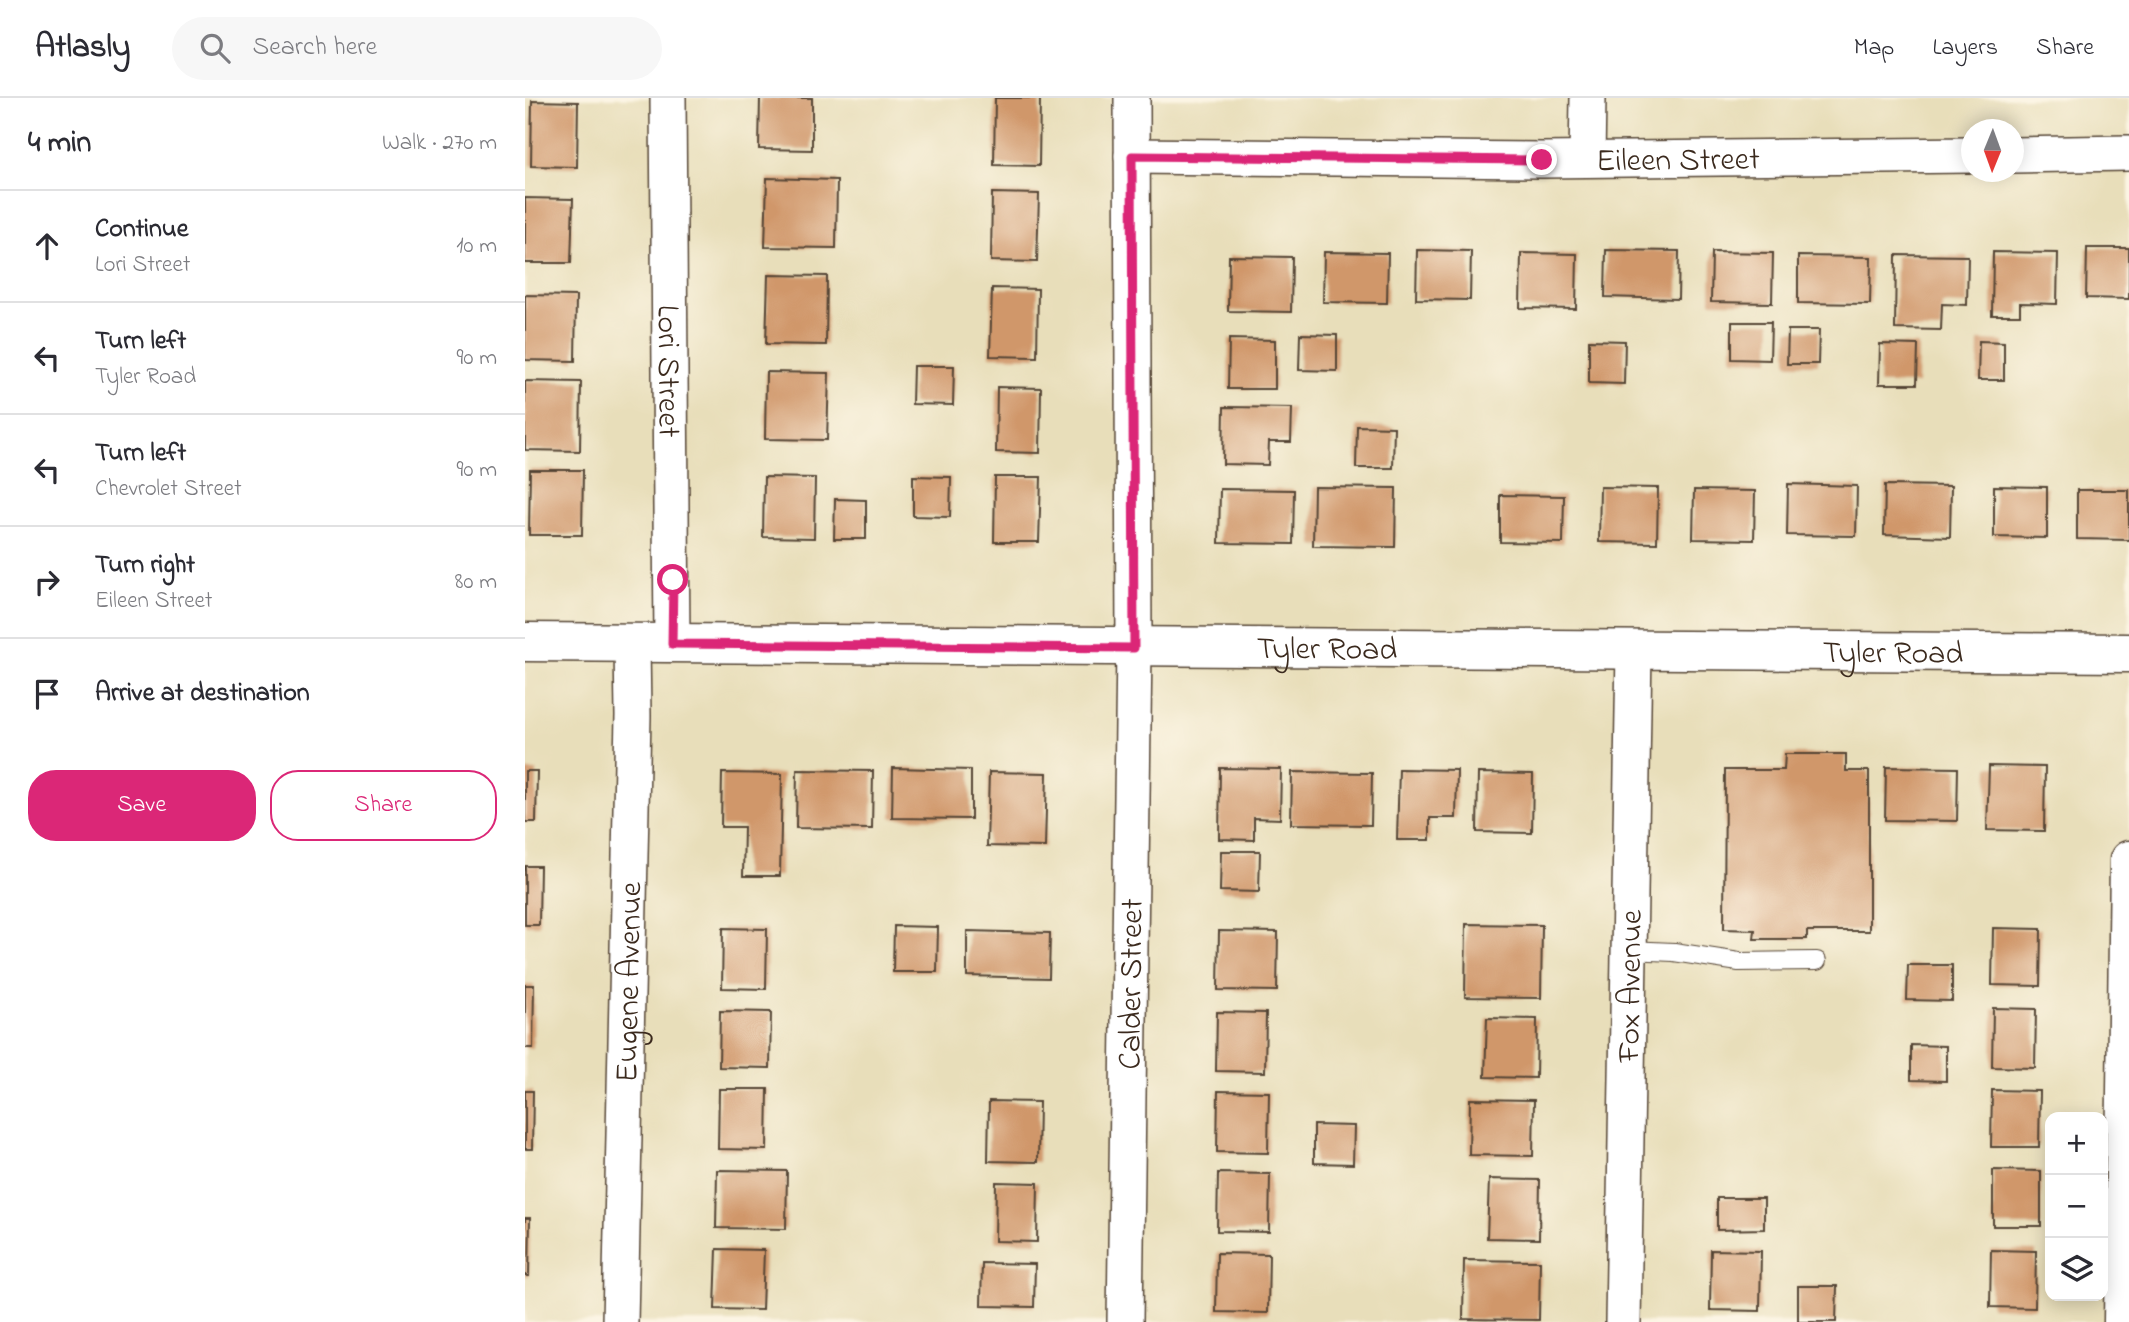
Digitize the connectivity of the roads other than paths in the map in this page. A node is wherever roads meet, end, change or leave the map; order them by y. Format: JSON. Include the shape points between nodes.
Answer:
{"nodes":[{"id":1,"x":668,"y":98,"type":"edge"},
{"id":2,"x":1132,"y":98,"type":"edge"},
{"id":3,"x":1588,"y":98,"type":"edge"},
{"id":4,"x":2129,"y":153,"type":"edge"},
{"id":5,"x":1961,"y":155,"type":"edge"},
{"id":6,"x":2024,"y":155,"type":"edge"},
{"id":7,"x":1132,"y":156,"type":"junction"},
{"id":8,"x":1587,"y":159,"type":"junction"},
{"id":9,"x":525,"y":642,"type":"edge"},
{"id":10,"x":632,"y":644,"type":"junction"},
{"id":11,"x":672,"y":644,"type":"junction"},
{"id":12,"x":1134,"y":648,"type":"junction"},
{"id":13,"x":1634,"y":649,"type":"junction"},
{"id":14,"x":2129,"y":653,"type":"edge"},
{"id":15,"x":2129,"y":860,"type":"edge"},
{"id":16,"x":1628,"y":950,"type":"junction"},
{"id":17,"x":1817,"y":961,"type":"dead end"},
{"id":18,"x":620,"y":1322,"type":"edge"},
{"id":19,"x":1125,"y":1322,"type":"edge"},
{"id":20,"x":1623,"y":1322,"type":"edge"},
{"id":21,"x":2123,"y":1322,"type":"edge"}],
"edges":[{"from":1,"to":11,"type":"street","name":"Lori Street"},
{"from":2,"to":7,"type":"street","name":"Calder Street"},
{"from":3,"to":8,"type":"street"},
{"from":4,"to":6,"type":"street"},
{"from":5,"to":8,"type":"street","name":"Eileen Street"},
{"from":7,"to":8,"type":"street","name":"Eileen Street"},
{"from":7,"to":12,"type":"street","name":"Calder Street"},
{"from":9,"to":10,"type":"street","name":"Tyler Road"},
{"from":10,"to":11,"type":"street","name":"Tyler Road"},
{"from":10,"to":18,"type":"street","name":"Eugene Avenue"},
{"from":11,"to":12,"type":"street","name":"Tyler Road"},
{"from":12,"to":13,"type":"street","name":"Tyler Road"},
{"from":12,"to":19,"type":"street","name":"Calder Street"},
{"from":13,"to":14,"type":"street","name":"Tyler Road"},
{"from":13,"to":16,"type":"street","name":"Fox Avenue"},
{"from":15,"to":21,"type":"street"},
{"from":16,"to":17,"type":"lane","via":[[1739,962]]},
{"from":16,"to":20,"type":"street","name":"Fox Avenue"}]}
